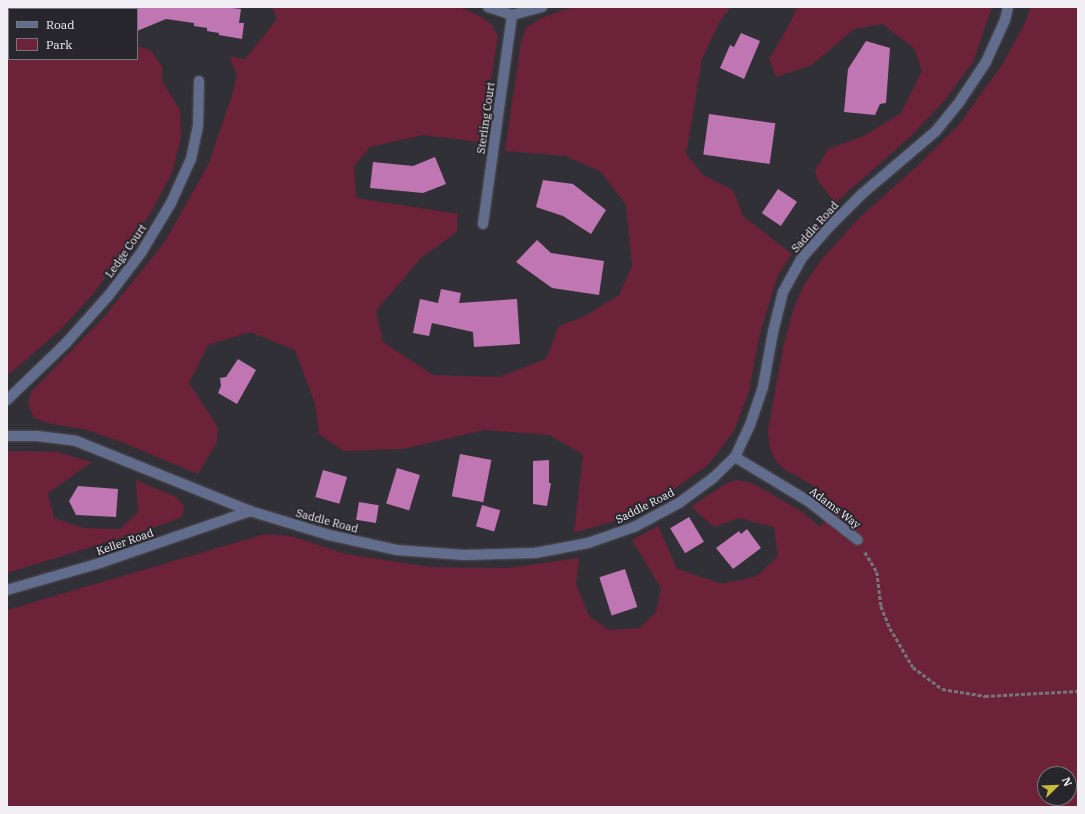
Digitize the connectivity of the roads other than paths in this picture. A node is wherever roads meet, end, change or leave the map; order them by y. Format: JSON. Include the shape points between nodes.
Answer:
{"nodes":[{"id":1,"x":488,"y":7,"type":"edge"},
{"id":2,"x":542,"y":7,"type":"edge"},
{"id":3,"x":1008,"y":7,"type":"edge"},
{"id":4,"x":512,"y":15,"type":"junction"},
{"id":5,"x":199,"y":81,"type":"dead end"},
{"id":6,"x":483,"y":224,"type":"dead end"},
{"id":7,"x":7,"y":400,"type":"edge"},
{"id":8,"x":7,"y":436,"type":"edge"},
{"id":9,"x":735,"y":457,"type":"junction"},
{"id":10,"x":250,"y":511,"type":"junction"},
{"id":11,"x":858,"y":540,"type":"road end"},
{"id":12,"x":7,"y":590,"type":"edge"}],
"edges":[{"from":1,"to":4,"type":"street"},
{"from":2,"to":4,"type":"street"},
{"from":3,"to":9,"type":"street","name":"Saddle Road","via":[[1005,20],[986,62],[936,131],[862,194],[801,259],[784,292],[773,332],[763,386],[750,425]]},
{"from":4,"to":6,"type":"street","name":"Sterling Court"},
{"from":5,"to":7,"type":"street","name":"Ledge Court","via":[[198,126],[190,158],[172,203],[141,253],[109,295],[66,343]]},
{"from":8,"to":10,"type":"street","name":"Saddle Road","via":[[37,436],[76,441]]},
{"from":9,"to":10,"type":"street","name":"Saddle Road","via":[[713,478],[679,503],[634,527],[588,543],[535,553],[464,555],[397,550],[329,535]]},
{"from":9,"to":11,"type":"street","name":"Adams Way","via":[[808,501]]},
{"from":10,"to":12,"type":"street","name":"Keller Road","via":[[100,563]]}]}
